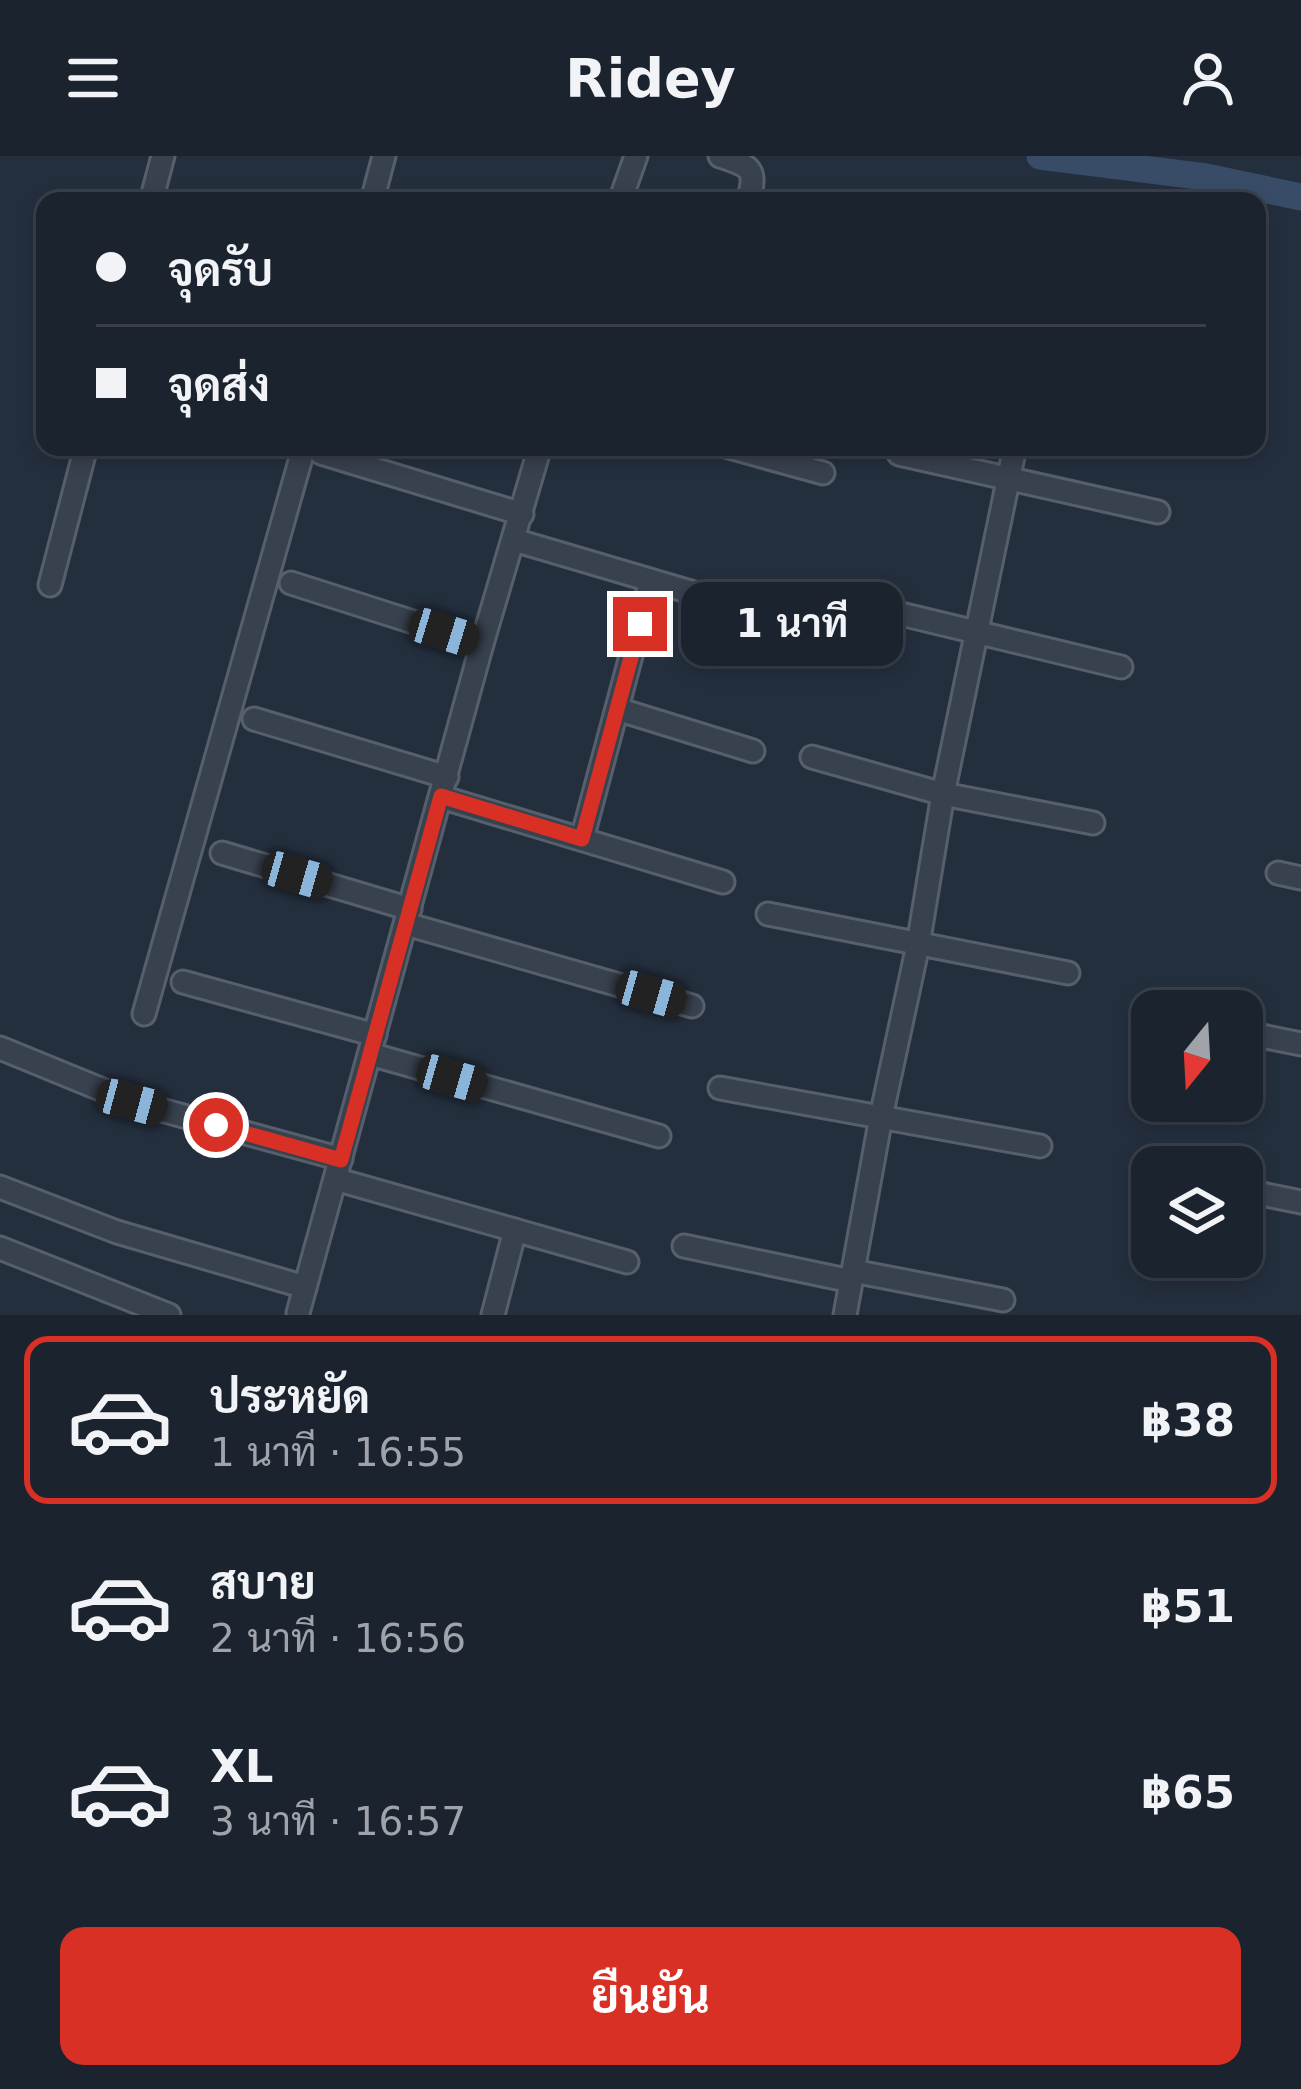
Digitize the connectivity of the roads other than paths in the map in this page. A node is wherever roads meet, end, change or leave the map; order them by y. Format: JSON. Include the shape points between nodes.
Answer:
{"nodes":[{"id":1,"x":163,"y":156,"type":"edge"},
{"id":2,"x":384,"y":156,"type":"edge"},
{"id":3,"x":636,"y":156,"type":"edge"},
{"id":4,"x":719,"y":156,"type":"edge"},
{"id":5,"x":153,"y":192,"type":"edge"},
{"id":6,"x":374,"y":192,"type":"edge"},
{"id":7,"x":623,"y":192,"type":"edge"},
{"id":8,"x":751,"y":192,"type":"edge"},
{"id":9,"x":84,"y":456,"type":"edge"},
{"id":10,"x":310,"y":456,"type":"edge"},
{"id":11,"x":332,"y":456,"type":"edge"},
{"id":12,"x":538,"y":456,"type":"edge"},
{"id":13,"x":762,"y":456,"type":"edge"},
{"id":14,"x":907,"y":456,"type":"edge"},
{"id":15,"x":1013,"y":456,"type":"edge"},
{"id":16,"x":823,"y":473,"type":"dead end"},
{"id":17,"x":1008,"y":480,"type":"junction"},
{"id":18,"x":1158,"y":512,"type":"dead end"},
{"id":19,"x":522,"y":514,"type":"junction"},
{"id":20,"x":514,"y":540,"type":"junction"},
{"id":21,"x":651,"y":581,"type":"junction"},
{"id":22,"x":291,"y":583,"type":"dead end"},
{"id":23,"x":50,"y":585,"type":"dead end"},
{"id":24,"x":847,"y":602,"type":"dead end"},
{"id":25,"x":789,"y":621,"type":"dead end"},
{"id":26,"x":976,"y":632,"type":"junction"},
{"id":27,"x":482,"y":644,"type":"junction"},
{"id":28,"x":1121,"y":667,"type":"dead end"},
{"id":29,"x":617,"y":709,"type":"junction"},
{"id":30,"x":254,"y":718,"type":"dead end"},
{"id":31,"x":753,"y":752,"type":"dead end"},
{"id":32,"x":812,"y":757,"type":"dead end"},
{"id":33,"x":444,"y":787,"type":"junction"},
{"id":34,"x":943,"y":794,"type":"junction"},
{"id":35,"x":1093,"y":823,"type":"dead end"},
{"id":36,"x":582,"y":839,"type":"junction"},
{"id":37,"x":222,"y":853,"type":"dead end"},
{"id":38,"x":1278,"y":873,"type":"dead end"},
{"id":39,"x":1301,"y":878,"type":"edge"},
{"id":40,"x":723,"y":882,"type":"dead end"},
{"id":41,"x":768,"y":914,"type":"dead end"},
{"id":42,"x":408,"y":916,"type":"junction"},
{"id":43,"x":918,"y":945,"type":"junction"},
{"id":44,"x":1068,"y":973,"type":"dead end"},
{"id":45,"x":183,"y":982,"type":"dead end"},
{"id":46,"x":692,"y":1006,"type":"dead end"},
{"id":47,"x":144,"y":1014,"type":"dead end"},
{"id":48,"x":1263,"y":1036,"type":"edge"},
{"id":49,"x":373,"y":1044,"type":"junction"},
{"id":50,"x":1301,"y":1044,"type":"edge"},
{"id":51,"x":0,"y":1048,"type":"edge"},
{"id":52,"x":720,"y":1088,"type":"dead end"},
{"id":53,"x":881,"y":1117,"type":"junction"},
{"id":54,"x":659,"y":1136,"type":"dead end"},
{"id":55,"x":1040,"y":1146,"type":"dead end"},
{"id":56,"x":338,"y":1169,"type":"junction"},
{"id":57,"x":0,"y":1187,"type":"edge"},
{"id":58,"x":1263,"y":1194,"type":"edge"},
{"id":59,"x":1301,"y":1202,"type":"edge"},
{"id":60,"x":515,"y":1230,"type":"junction"},
{"id":61,"x":685,"y":1246,"type":"dead end"},
{"id":62,"x":0,"y":1249,"type":"edge"},
{"id":63,"x":627,"y":1262,"type":"dead end"},
{"id":64,"x":852,"y":1276,"type":"junction"},
{"id":65,"x":305,"y":1287,"type":"junction"},
{"id":66,"x":1003,"y":1300,"type":"dead end"},
{"id":67,"x":132,"y":1308,"type":"edge"},
{"id":68,"x":298,"y":1313,"type":"edge"},
{"id":69,"x":169,"y":1315,"type":"edge"},
{"id":70,"x":493,"y":1315,"type":"edge"},
{"id":71,"x":844,"y":1315,"type":"edge"}],
"edges":[{"from":1,"to":5,"type":"street"},
{"from":2,"to":6,"type":"street"},
{"from":3,"to":7,"type":"street"},
{"from":4,"to":8,"type":"street","via":[[749,169]]},
{"from":9,"to":23,"type":"street"},
{"from":10,"to":47,"type":"street"},
{"from":11,"to":19,"type":"street"},
{"from":12,"to":19,"type":"street"},
{"from":13,"to":16,"type":"street"},
{"from":14,"to":17,"type":"street"},
{"from":15,"to":17,"type":"street"},
{"from":17,"to":18,"type":"street"},
{"from":17,"to":26,"type":"street"},
{"from":19,"to":20,"type":"street"},
{"from":20,"to":21,"type":"street"},
{"from":20,"to":27,"type":"street"},
{"from":21,"to":25,"type":"street"},
{"from":21,"to":29,"type":"street"},
{"from":22,"to":27,"type":"street"},
{"from":24,"to":26,"type":"street"},
{"from":26,"to":28,"type":"street"},
{"from":26,"to":34,"type":"street"},
{"from":27,"to":33,"type":"street"},
{"from":29,"to":31,"type":"street"},
{"from":29,"to":36,"type":"street"},
{"from":30,"to":33,"type":"street"},
{"from":32,"to":34,"type":"street"},
{"from":33,"to":36,"type":"street"},
{"from":33,"to":42,"type":"street"},
{"from":34,"to":35,"type":"street"},
{"from":34,"to":43,"type":"street"},
{"from":36,"to":40,"type":"street"},
{"from":37,"to":42,"type":"street"},
{"from":38,"to":39,"type":"street"},
{"from":41,"to":43,"type":"street"},
{"from":42,"to":46,"type":"street"},
{"from":42,"to":49,"type":"street"},
{"from":43,"to":44,"type":"street"},
{"from":43,"to":53,"type":"street"},
{"from":45,"to":49,"type":"street"},
{"from":48,"to":50,"type":"street"},
{"from":49,"to":54,"type":"street"},
{"from":49,"to":56,"type":"street"},
{"from":51,"to":56,"type":"street","via":[[132,1102]]},
{"from":52,"to":53,"type":"street"},
{"from":53,"to":55,"type":"street"},
{"from":53,"to":64,"type":"street"},
{"from":56,"to":60,"type":"street"},
{"from":56,"to":65,"type":"street"},
{"from":57,"to":65,"type":"street","via":[[117,1232]]},
{"from":58,"to":59,"type":"street"},
{"from":60,"to":63,"type":"street"},
{"from":60,"to":70,"type":"street"},
{"from":61,"to":64,"type":"street"},
{"from":62,"to":67,"type":"street"},
{"from":64,"to":66,"type":"street"},
{"from":64,"to":71,"type":"street"},
{"from":65,"to":68,"type":"street"},
{"from":67,"to":69,"type":"street"}]}
